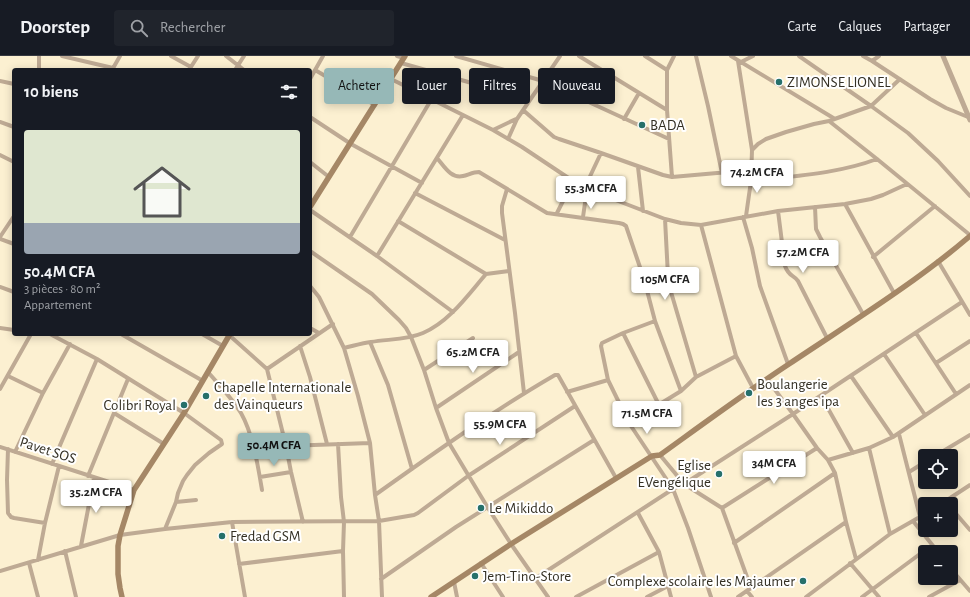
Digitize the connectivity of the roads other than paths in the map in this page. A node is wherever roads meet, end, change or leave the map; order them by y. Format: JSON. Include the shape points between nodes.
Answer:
{"nodes":[{"id":1,"x":39,"y":56,"type":"edge"},
{"id":2,"x":62,"y":56,"type":"edge"},
{"id":3,"x":120,"y":56,"type":"edge"},
{"id":4,"x":171,"y":56,"type":"edge"},
{"id":5,"x":198,"y":56,"type":"edge"},
{"id":6,"x":226,"y":56,"type":"edge"},
{"id":7,"x":244,"y":56,"type":"edge"},
{"id":8,"x":323,"y":56,"type":"edge"},
{"id":9,"x":397,"y":56,"type":"edge"},
{"id":10,"x":456,"y":56,"type":"edge"},
{"id":11,"x":560,"y":56,"type":"edge"},
{"id":12,"x":579,"y":56,"type":"edge"},
{"id":13,"x":644,"y":56,"type":"edge"},
{"id":14,"x":674,"y":56,"type":"edge"},
{"id":15,"x":696,"y":56,"type":"edge"},
{"id":16,"x":731,"y":56,"type":"edge"},
{"id":17,"x":753,"y":56,"type":"edge"},
{"id":18,"x":798,"y":56,"type":"edge"},
{"id":19,"x":863,"y":56,"type":"edge"},
{"id":20,"x":879,"y":56,"type":"edge"},
{"id":21,"x":943,"y":56,"type":"edge"},
{"id":22,"x":403,"y":59,"type":"edge"},
{"id":23,"x":872,"y":61,"type":"junction"},
{"id":24,"x":740,"y":62,"type":"junction"},
{"id":25,"x":238,"y":65,"type":"junction"},
{"id":26,"x":39,"y":68,"type":"edge"},
{"id":27,"x":109,"y":68,"type":"edge"},
{"id":28,"x":114,"y":68,"type":"edge"},
{"id":29,"x":189,"y":68,"type":"edge"},
{"id":30,"x":191,"y":68,"type":"edge"},
{"id":31,"x":236,"y":68,"type":"edge"},
{"id":32,"x":242,"y":68,"type":"edge"},
{"id":33,"x":552,"y":68,"type":"edge"},
{"id":34,"x":315,"y":70,"type":"junction"},
{"id":35,"x":667,"y":70,"type":"junction"},
{"id":36,"x":394,"y":74,"type":"edge"},
{"id":37,"x":312,"y":75,"type":"edge"},
{"id":38,"x":900,"y":79,"type":"junction"},
{"id":39,"x":538,"y":80,"type":"edge"},
{"id":40,"x":0,"y":81,"type":"edge"},
{"id":41,"x":469,"y":81,"type":"edge"},
{"id":42,"x":12,"y":84,"type":"edge"},
{"id":43,"x":538,"y":88,"type":"edge"},
{"id":44,"x":639,"y":93,"type":"junction"},
{"id":45,"x":429,"y":104,"type":"edge"},
{"id":46,"x":440,"y":104,"type":"edge"},
{"id":47,"x":592,"y":104,"type":"edge"},
{"id":48,"x":375,"y":105,"type":"joint"},
{"id":49,"x":871,"y":106,"type":"junction"},
{"id":50,"x":523,"y":110,"type":"junction"},
{"id":51,"x":667,"y":110,"type":"junction"},
{"id":52,"x":463,"y":115,"type":"junction"},
{"id":53,"x":312,"y":118,"type":"edge"},
{"id":54,"x":969,"y":118,"type":"edge"},
{"id":55,"x":517,"y":119,"type":"junction"},
{"id":56,"x":624,"y":119,"type":"junction"},
{"id":57,"x":835,"y":119,"type":"junction"},
{"id":58,"x":829,"y":121,"type":"junction"},
{"id":59,"x":0,"y":122,"type":"edge"},
{"id":60,"x":12,"y":126,"type":"edge"},
{"id":61,"x":493,"y":130,"type":"junction"},
{"id":62,"x":508,"y":139,"type":"junction"},
{"id":63,"x":669,"y":139,"type":"junction"},
{"id":64,"x":350,"y":144,"type":"junction"},
{"id":65,"x":752,"y":150,"type":"junction"},
{"id":66,"x":601,"y":153,"type":"junction"},
{"id":67,"x":0,"y":156,"type":"edge"},
{"id":68,"x":437,"y":158,"type":"junction"},
{"id":69,"x":877,"y":159,"type":"junction"},
{"id":70,"x":12,"y":161,"type":"edge"},
{"id":71,"x":312,"y":164,"type":"edge"},
{"id":72,"x":392,"y":166,"type":"junction"},
{"id":73,"x":638,"y":167,"type":"junction"},
{"id":74,"x":751,"y":170,"type":"junction"},
{"id":75,"x":722,"y":173,"type":"junction"},
{"id":76,"x":329,"y":177,"type":"junction"},
{"id":77,"x":672,"y":177,"type":"junction"},
{"id":78,"x":751,"y":180,"type":"junction"},
{"id":79,"x":573,"y":181,"type":"junction"},
{"id":80,"x":422,"y":183,"type":"junction"},
{"id":81,"x":907,"y":184,"type":"junction"},
{"id":82,"x":586,"y":188,"type":"junction"},
{"id":83,"x":507,"y":189,"type":"junction"},
{"id":84,"x":416,"y":193,"type":"junction"},
{"id":85,"x":970,"y":196,"type":"edge"},
{"id":86,"x":845,"y":204,"type":"junction"},
{"id":87,"x":312,"y":205,"type":"edge"},
{"id":88,"x":935,"y":206,"type":"junction"},
{"id":89,"x":815,"y":207,"type":"junction"},
{"id":90,"x":312,"y":209,"type":"edge"},
{"id":91,"x":778,"y":210,"type":"junction"},
{"id":92,"x":643,"y":211,"type":"junction"},
{"id":93,"x":556,"y":213,"type":"junction"},
{"id":94,"x":583,"y":217,"type":"junction"},
{"id":95,"x":744,"y":217,"type":"junction"},
{"id":96,"x":12,"y":219,"type":"edge"},
{"id":97,"x":665,"y":219,"type":"junction"},
{"id":98,"x":398,"y":221,"type":"junction"},
{"id":99,"x":701,"y":225,"type":"junction"},
{"id":100,"x":970,"y":235,"type":"edge"},
{"id":101,"x":350,"y":237,"type":"junction"},
{"id":102,"x":0,"y":238,"type":"edge"},
{"id":103,"x":505,"y":240,"type":"junction"},
{"id":104,"x":12,"y":243,"type":"edge"},
{"id":105,"x":312,"y":252,"type":"edge"},
{"id":106,"x":377,"y":256,"type":"junction"},
{"id":107,"x":873,"y":256,"type":"junction"},
{"id":108,"x":938,"y":261,"type":"junction"},
{"id":109,"x":509,"y":271,"type":"junction"},
{"id":110,"x":486,"y":274,"type":"junction"},
{"id":111,"x":0,"y":287,"type":"edge"},
{"id":112,"x":312,"y":288,"type":"edge"},
{"id":113,"x":12,"y":291,"type":"edge"},
{"id":114,"x":894,"y":293,"type":"junction"},
{"id":115,"x":962,"y":302,"type":"junction"},
{"id":116,"x":452,"y":312,"type":"junction"},
{"id":117,"x":863,"y":314,"type":"junction"},
{"id":118,"x":970,"y":315,"type":"edge"},
{"id":119,"x":655,"y":321,"type":"junction"},
{"id":120,"x":333,"y":324,"type":"junction"},
{"id":121,"x":0,"y":328,"type":"edge"},
{"id":122,"x":312,"y":329,"type":"edge"},
{"id":123,"x":12,"y":330,"type":"edge"},
{"id":124,"x":319,"y":333,"type":"junction"},
{"id":125,"x":623,"y":333,"type":"junction"},
{"id":126,"x":916,"y":333,"type":"junction"},
{"id":127,"x":29,"y":336,"type":"edge"},
{"id":128,"x":54,"y":336,"type":"edge"},
{"id":129,"x":124,"y":336,"type":"edge"},
{"id":130,"x":206,"y":336,"type":"edge"},
{"id":131,"x":229,"y":336,"type":"edge"},
{"id":132,"x":232,"y":336,"type":"edge"},
{"id":133,"x":411,"y":337,"type":"junction"},
{"id":134,"x":473,"y":338,"type":"dead end"},
{"id":135,"x":827,"y":338,"type":"junction"},
{"id":136,"x":370,"y":342,"type":"junction"},
{"id":137,"x":970,"y":342,"type":"edge"},
{"id":138,"x":70,"y":344,"type":"junction"},
{"id":139,"x":223,"y":346,"type":"junction"},
{"id":140,"x":300,"y":346,"type":"junction"},
{"id":141,"x":344,"y":348,"type":"junction"},
{"id":142,"x":519,"y":352,"type":"junction"},
{"id":143,"x":884,"y":354,"type":"junction"},
{"id":144,"x":736,"y":356,"type":"junction"},
{"id":145,"x":97,"y":360,"type":"junction"},
{"id":146,"x":936,"y":363,"type":"junction"},
{"id":147,"x":788,"y":364,"type":"junction"},
{"id":148,"x":267,"y":369,"type":"junction"},
{"id":149,"x":424,"y":370,"type":"junction"},
{"id":150,"x":208,"y":372,"type":"junction"},
{"id":151,"x":8,"y":376,"type":"junction"},
{"id":152,"x":851,"y":376,"type":"junction"},
{"id":153,"x":696,"y":377,"type":"junction"},
{"id":154,"x":128,"y":379,"type":"junction"},
{"id":155,"x":767,"y":379,"type":"junction"},
{"id":156,"x":608,"y":380,"type":"junction"},
{"id":157,"x":2,"y":381,"type":"edge"},
{"id":158,"x":203,"y":381,"type":"junction"},
{"id":159,"x":970,"y":385,"type":"edge"},
{"id":160,"x":753,"y":388,"type":"junction"},
{"id":161,"x":0,"y":389,"type":"edge"},
{"id":162,"x":681,"y":391,"type":"junction"},
{"id":163,"x":567,"y":392,"type":"junction"},
{"id":164,"x":43,"y":393,"type":"junction"},
{"id":165,"x":524,"y":393,"type":"junction"},
{"id":166,"x":956,"y":394,"type":"junction"},
{"id":167,"x":821,"y":396,"type":"junction"},
{"id":168,"x":659,"y":405,"type":"junction"},
{"id":169,"x":575,"y":406,"type":"junction"},
{"id":170,"x":436,"y":408,"type":"junction"},
{"id":171,"x":114,"y":413,"type":"junction"},
{"id":172,"x":184,"y":413,"type":"junction"},
{"id":173,"x":793,"y":414,"type":"junction"},
{"id":174,"x":925,"y":415,"type":"junction"},
{"id":175,"x":629,"y":423,"type":"junction"},
{"id":176,"x":899,"y":434,"type":"junction"},
{"id":177,"x":970,"y":435,"type":"edge"},
{"id":178,"x":893,"y":437,"type":"junction"},
{"id":179,"x":594,"y":440,"type":"junction"},
{"id":180,"x":370,"y":443,"type":"junction"},
{"id":181,"x":449,"y":443,"type":"junction"},
{"id":182,"x":164,"y":444,"type":"junction"},
{"id":183,"x":327,"y":444,"type":"junction"},
{"id":184,"x":338,"y":444,"type":"junction"},
{"id":185,"x":286,"y":446,"type":"junction"},
{"id":186,"x":0,"y":447,"type":"edge"},
{"id":187,"x":817,"y":448,"type":"junction"},
{"id":188,"x":869,"y":448,"type":"junction"},
{"id":189,"x":947,"y":449,"type":"edge"},
{"id":190,"x":8,"y":450,"type":"junction"},
{"id":191,"x":15,"y":452,"type":"junction"},
{"id":192,"x":852,"y":453,"type":"junction"},
{"id":193,"x":660,"y":455,"type":"junction"},
{"id":194,"x":652,"y":456,"type":"junction"},
{"id":195,"x":828,"y":460,"type":"junction"},
{"id":196,"x":52,"y":464,"type":"junction"},
{"id":197,"x":59,"y":466,"type":"junction"},
{"id":198,"x":918,"y":466,"type":"edge"},
{"id":199,"x":412,"y":469,"type":"junction"},
{"id":200,"x":291,"y":472,"type":"junction"},
{"id":201,"x":908,"y":472,"type":"junction"},
{"id":202,"x":835,"y":473,"type":"junction"},
{"id":203,"x":88,"y":476,"type":"junction"},
{"id":204,"x":468,"y":476,"type":"junction"},
{"id":205,"x":260,"y":477,"type":"junction"},
{"id":206,"x":94,"y":478,"type":"junction"},
{"id":207,"x":616,"y":478,"type":"junction"},
{"id":208,"x":684,"y":484,"type":"junction"},
{"id":209,"x":970,"y":485,"type":"edge"},
{"id":210,"x":673,"y":489,"type":"junction"},
{"id":211,"x":134,"y":490,"type":"junction"},
{"id":212,"x":262,"y":490,"type":"dead end"},
{"id":213,"x":375,"y":495,"type":"junction"},
{"id":214,"x":953,"y":497,"type":"edge"},
{"id":215,"x":196,"y":500,"type":"dead end"},
{"id":216,"x":176,"y":502,"type":"junction"},
{"id":217,"x":488,"y":508,"type":"junction"},
{"id":218,"x":722,"y":508,"type":"junction"},
{"id":219,"x":918,"y":510,"type":"edge"},
{"id":220,"x":638,"y":513,"type":"junction"},
{"id":221,"x":958,"y":516,"type":"edge"},
{"id":222,"x":918,"y":518,"type":"edge"},
{"id":223,"x":379,"y":521,"type":"junction"},
{"id":224,"x":912,"y":521,"type":"junction"},
{"id":225,"x":232,"y":522,"type":"junction"},
{"id":226,"x":303,"y":522,"type":"junction"},
{"id":227,"x":344,"y":522,"type":"junction"},
{"id":228,"x":846,"y":522,"type":"junction"},
{"id":229,"x":45,"y":523,"type":"junction"},
{"id":230,"x":164,"y":529,"type":"junction"},
{"id":231,"x":970,"y":530,"type":"edge"},
{"id":232,"x":890,"y":534,"type":"junction"},
{"id":233,"x":120,"y":535,"type":"junction"},
{"id":234,"x":734,"y":543,"type":"junction"},
{"id":235,"x":511,"y":544,"type":"junction"},
{"id":236,"x":932,"y":545,"type":"edge"},
{"id":237,"x":81,"y":546,"type":"junction"},
{"id":238,"x":66,"y":551,"type":"junction"},
{"id":239,"x":343,"y":551,"type":"junction"},
{"id":240,"x":659,"y":552,"type":"junction"},
{"id":241,"x":918,"y":555,"type":"edge"},
{"id":242,"x":856,"y":559,"type":"junction"},
{"id":243,"x":38,"y":560,"type":"junction"},
{"id":244,"x":29,"y":563,"type":"junction"},
{"id":245,"x":481,"y":563,"type":"junction"},
{"id":246,"x":850,"y":563,"type":"junction"},
{"id":247,"x":240,"y":564,"type":"junction"},
{"id":248,"x":0,"y":571,"type":"edge"},
{"id":249,"x":536,"y":578,"type":"junction"},
{"id":250,"x":958,"y":578,"type":"edge"},
{"id":251,"x":381,"y":579,"type":"junction"},
{"id":252,"x":960,"y":580,"type":"junction"},
{"id":253,"x":454,"y":582,"type":"junction"},
{"id":254,"x":668,"y":586,"type":"junction"},
{"id":255,"x":751,"y":588,"type":"junction"},
{"id":256,"x":872,"y":589,"type":"junction"},
{"id":257,"x":747,"y":591,"type":"junction"},
{"id":258,"x":970,"y":591,"type":"edge"},
{"id":259,"x":38,"y":597,"type":"edge"},
{"id":260,"x":76,"y":597,"type":"edge"},
{"id":261,"x":122,"y":597,"type":"edge"},
{"id":262,"x":245,"y":597,"type":"edge"},
{"id":263,"x":344,"y":597,"type":"edge"},
{"id":264,"x":382,"y":597,"type":"edge"},
{"id":265,"x":431,"y":597,"type":"edge"},
{"id":266,"x":457,"y":597,"type":"edge"},
{"id":267,"x":503,"y":597,"type":"edge"},
{"id":268,"x":548,"y":597,"type":"edge"},
{"id":269,"x":576,"y":597,"type":"edge"},
{"id":270,"x":647,"y":597,"type":"edge"},
{"id":271,"x":671,"y":597,"type":"edge"},
{"id":272,"x":711,"y":597,"type":"edge"},
{"id":273,"x":738,"y":597,"type":"edge"},
{"id":274,"x":752,"y":597,"type":"edge"},
{"id":275,"x":806,"y":597,"type":"edge"},
{"id":276,"x":862,"y":597,"type":"edge"},
{"id":277,"x":879,"y":597,"type":"edge"},
{"id":278,"x":929,"y":597,"type":"edge"}],
"edges":[{"from":1,"to":26,"type":"street"},
{"from":2,"to":27,"type":"street"},
{"from":3,"to":28,"type":"street"},
{"from":4,"to":29,"type":"street"},
{"from":5,"to":30,"type":"street"},
{"from":6,"to":25,"type":"street"},
{"from":7,"to":25,"type":"street"},
{"from":8,"to":34,"type":"street"},
{"from":9,"to":22,"type":"street"},
{"from":10,"to":39,"type":"street"},
{"from":11,"to":33,"type":"street"},
{"from":12,"to":44,"type":"street"},
{"from":13,"to":35,"type":"street"},
{"from":14,"to":35,"type":"street"},
{"from":15,"to":75,"type":"street"},
{"from":16,"to":24,"type":"street"},
{"from":17,"to":24,"type":"street"},
{"from":18,"to":49,"type":"street"},
{"from":19,"to":23,"type":"street"},
{"from":20,"to":23,"type":"street"},
{"from":21,"to":54,"type":"street"},
{"from":22,"to":36,"type":"main road"},
{"from":22,"to":41,"type":"street"},
{"from":23,"to":38,"type":"street"},
{"from":24,"to":57,"type":"street"},
{"from":24,"to":65,"type":"street"},
{"from":25,"to":31,"type":"street"},
{"from":25,"to":32,"type":"street"},
{"from":34,"to":37,"type":"street"},
{"from":34,"to":48,"type":"street"},
{"from":35,"to":51,"type":"street"},
{"from":38,"to":49,"type":"street"},
{"from":38,"to":54,"type":"street","via":[[930,99]]},
{"from":40,"to":42,"type":"street"},
{"from":43,"to":50,"type":"street"},
{"from":44,"to":51,"type":"street"},
{"from":44,"to":56,"type":"street"},
{"from":45,"to":72,"type":"street"},
{"from":46,"to":52,"type":"street"},
{"from":47,"to":56,"type":"street"},
{"from":48,"to":64,"type":"main road"},
{"from":49,"to":57,"type":"street"},
{"from":49,"to":85,"type":"street","via":[[908,133]]},
{"from":50,"to":55,"type":"street"},
{"from":50,"to":66,"type":"street","via":[[554,137]]},
{"from":51,"to":63,"type":"street"},
{"from":52,"to":61,"type":"street"},
{"from":52,"to":68,"type":"street"},
{"from":53,"to":64,"type":"street"},
{"from":55,"to":61,"type":"street"},
{"from":55,"to":62,"type":"street"},
{"from":56,"to":63,"type":"street"},
{"from":57,"to":58,"type":"street"},
{"from":58,"to":65,"type":"street","via":[[766,139]]},
{"from":58,"to":69,"type":"street"},
{"from":59,"to":60,"type":"street"},
{"from":61,"to":62,"type":"street"},
{"from":62,"to":79,"type":"street"},
{"from":63,"to":77,"type":"street"},
{"from":64,"to":72,"type":"street"},
{"from":64,"to":76,"type":"main road"},
{"from":65,"to":74,"type":"street"},
{"from":66,"to":73,"type":"street"},
{"from":66,"to":82,"type":"street"},
{"from":67,"to":70,"type":"street"},
{"from":68,"to":80,"type":"street"},
{"from":68,"to":83,"type":"street","via":[[455,176],[479,172]]},
{"from":69,"to":78,"type":"street","via":[[856,166],[812,174]]},
{"from":69,"to":81,"type":"street"},
{"from":71,"to":76,"type":"street"},
{"from":72,"to":80,"type":"street"},
{"from":72,"to":101,"type":"street"},
{"from":73,"to":77,"type":"street"},
{"from":73,"to":92,"type":"street"},
{"from":74,"to":75,"type":"street"},
{"from":74,"to":78,"type":"street"},
{"from":75,"to":77,"type":"street"},
{"from":76,"to":87,"type":"main road"},
{"from":78,"to":95,"type":"street"},
{"from":79,"to":82,"type":"street"},
{"from":79,"to":93,"type":"street"},
{"from":80,"to":84,"type":"street"},
{"from":81,"to":86,"type":"street","via":[[871,199]]},
{"from":81,"to":88,"type":"street"},
{"from":82,"to":92,"type":"street"},
{"from":82,"to":94,"type":"street"},
{"from":83,"to":93,"type":"street","via":[[547,213]]},
{"from":83,"to":103,"type":"street","via":[[502,209]]},
{"from":84,"to":98,"type":"street"},
{"from":84,"to":103,"type":"street"},
{"from":86,"to":89,"type":"street"},
{"from":86,"to":107,"type":"street"},
{"from":88,"to":100,"type":"street"},
{"from":88,"to":107,"type":"street"},
{"from":89,"to":91,"type":"street"},
{"from":89,"to":117,"type":"street","via":[[816,229]]},
{"from":90,"to":101,"type":"street"},
{"from":91,"to":95,"type":"street"},
{"from":91,"to":135,"type":"street","via":[[785,266],[790,275],[798,281]]},
{"from":92,"to":97,"type":"street"},
{"from":93,"to":94,"type":"street"},
{"from":94,"to":119,"type":"street","via":[[626,226]]},
{"from":95,"to":99,"type":"street"},
{"from":95,"to":147,"type":"street","via":[[760,286]]},
{"from":96,"to":102,"type":"street"},
{"from":97,"to":99,"type":"street"},
{"from":97,"to":153,"type":"street","via":[[671,292]]},
{"from":98,"to":106,"type":"street"},
{"from":98,"to":110,"type":"street"},
{"from":99,"to":144,"type":"street"},
{"from":100,"to":108,"type":"main road"},
{"from":101,"to":106,"type":"street"},
{"from":102,"to":104,"type":"street"},
{"from":103,"to":109,"type":"street"},
{"from":105,"to":133,"type":"street","via":[[372,294],[399,320]]},
{"from":106,"to":116,"type":"street"},
{"from":107,"to":114,"type":"street"},
{"from":108,"to":114,"type":"main road"},
{"from":108,"to":115,"type":"street"},
{"from":109,"to":110,"type":"street"},
{"from":109,"to":142,"type":"street"},
{"from":110,"to":116,"type":"street"},
{"from":111,"to":113,"type":"street"},
{"from":112,"to":120,"type":"street"},
{"from":114,"to":117,"type":"main road"},
{"from":115,"to":118,"type":"street"},
{"from":115,"to":126,"type":"street"},
{"from":116,"to":133,"type":"street","via":[[434,327]]},
{"from":117,"to":135,"type":"main road"},
{"from":119,"to":125,"type":"street"},
{"from":119,"to":162,"type":"street"},
{"from":120,"to":124,"type":"street"},
{"from":120,"to":141,"type":"street"},
{"from":121,"to":123,"type":"street"},
{"from":122,"to":124,"type":"street"},
{"from":124,"to":140,"type":"street"},
{"from":125,"to":156,"type":"street","via":[[601,344]]},
{"from":125,"to":168,"type":"street"},
{"from":126,"to":143,"type":"street"},
{"from":126,"to":146,"type":"street"},
{"from":127,"to":151,"type":"street"},
{"from":128,"to":138,"type":"street"},
{"from":129,"to":158,"type":"street"},
{"from":130,"to":139,"type":"street"},
{"from":131,"to":139,"type":"main road"},
{"from":132,"to":148,"type":"street"},
{"from":133,"to":136,"type":"street"},
{"from":133,"to":149,"type":"street"},
{"from":134,"to":149,"type":"street"},
{"from":135,"to":147,"type":"main road"},
{"from":136,"to":141,"type":"street"},
{"from":136,"to":199,"type":"street","via":[[388,385]]},
{"from":137,"to":146,"type":"street"},
{"from":138,"to":145,"type":"street"},
{"from":138,"to":164,"type":"street"},
{"from":139,"to":150,"type":"main road"},
{"from":140,"to":148,"type":"street"},
{"from":140,"to":183,"type":"street"},
{"from":141,"to":180,"type":"street"},
{"from":142,"to":165,"type":"street"},
{"from":142,"to":170,"type":"street"},
{"from":143,"to":152,"type":"street"},
{"from":143,"to":174,"type":"street"},
{"from":144,"to":153,"type":"street"},
{"from":144,"to":160,"type":"street"},
{"from":145,"to":154,"type":"street"},
{"from":145,"to":196,"type":"street"},
{"from":146,"to":166,"type":"street"},
{"from":147,"to":155,"type":"main road"},
{"from":148,"to":185,"type":"street"},
{"from":149,"to":170,"type":"street"},
{"from":150,"to":158,"type":"main road"},
{"from":150,"to":205,"type":"street","via":[[244,418]]},
{"from":151,"to":157,"type":"street"},
{"from":151,"to":164,"type":"street"},
{"from":152,"to":167,"type":"street"},
{"from":152,"to":178,"type":"street"},
{"from":153,"to":162,"type":"street"},
{"from":154,"to":171,"type":"street"},
{"from":154,"to":172,"type":"street"},
{"from":155,"to":160,"type":"main road"},
{"from":155,"to":173,"type":"street"},
{"from":156,"to":163,"type":"street"},
{"from":156,"to":175,"type":"street"},
{"from":157,"to":161,"type":"street"},
{"from":158,"to":172,"type":"main road"},
{"from":159,"to":166,"type":"street"},
{"from":160,"to":193,"type":"main road"},
{"from":162,"to":168,"type":"street"},
{"from":163,"to":165,"type":"street","via":[[555,374]]},
{"from":163,"to":169,"type":"street"},
{"from":164,"to":191,"type":"street"},
{"from":165,"to":181,"type":"street"},
{"from":166,"to":174,"type":"street"},
{"from":167,"to":173,"type":"street"},
{"from":167,"to":192,"type":"street"},
{"from":168,"to":175,"type":"street"},
{"from":169,"to":179,"type":"street"},
{"from":169,"to":204,"type":"street"},
{"from":170,"to":181,"type":"street"},
{"from":171,"to":182,"type":"street"},
{"from":171,"to":203,"type":"street"},
{"from":172,"to":182,"type":"main road"},
{"from":172,"to":216,"type":"street","via":[[222,442],[187,475]]},
{"from":173,"to":187,"type":"street"},
{"from":173,"to":208,"type":"street"},
{"from":174,"to":176,"type":"street"},
{"from":175,"to":194,"type":"street"},
{"from":176,"to":178,"type":"street"},
{"from":176,"to":201,"type":"street"},
{"from":177,"to":189,"type":"street"},
{"from":178,"to":188,"type":"street"},
{"from":179,"to":207,"type":"street"},
{"from":179,"to":217,"type":"street"},
{"from":180,"to":184,"type":"street"},
{"from":180,"to":213,"type":"street"},
{"from":181,"to":199,"type":"street"},
{"from":181,"to":204,"type":"street"},
{"from":182,"to":211,"type":"main road"},
{"from":183,"to":184,"type":"street"},
{"from":183,"to":185,"type":"street"},
{"from":184,"to":227,"type":"street"},
{"from":185,"to":200,"type":"street"},
{"from":186,"to":190,"type":"street","name":"Pavet SOS"},
{"from":187,"to":195,"type":"street"},
{"from":187,"to":218,"type":"street"},
{"from":188,"to":192,"type":"street"},
{"from":188,"to":232,"type":"street"},
{"from":190,"to":191,"type":"street","name":"Pavet SOS"},
{"from":190,"to":229,"type":"street","via":[[9,515]]},
{"from":191,"to":196,"type":"street","name":"Pavet SOS"},
{"from":192,"to":195,"type":"street"},
{"from":193,"to":194,"type":"main road"},
{"from":193,"to":208,"type":"street"},
{"from":194,"to":207,"type":"main road"},
{"from":194,"to":210,"type":"street"},
{"from":195,"to":202,"type":"street"},
{"from":196,"to":197,"type":"street","name":"Pavet SOS"},
{"from":197,"to":203,"type":"street","name":"Pavet SOS"},
{"from":197,"to":229,"type":"street"},
{"from":198,"to":201,"type":"street"},
{"from":199,"to":213,"type":"street"},
{"from":200,"to":205,"type":"street"},
{"from":200,"to":226,"type":"street"},
{"from":201,"to":219,"type":"street"},
{"from":202,"to":228,"type":"street"},
{"from":202,"to":234,"type":"street"},
{"from":203,"to":206,"type":"street","name":"Pavet SOS"},
{"from":204,"to":217,"type":"street"},
{"from":204,"to":223,"type":"street","via":[[416,514]]},
{"from":205,"to":212,"type":"street"},
{"from":206,"to":211,"type":"street","name":"Pavet SOS"},
{"from":206,"to":237,"type":"street"},
{"from":207,"to":235,"type":"main road"},
{"from":208,"to":210,"type":"street"},
{"from":208,"to":218,"type":"street"},
{"from":209,"to":214,"type":"street"},
{"from":210,"to":220,"type":"street"},
{"from":210,"to":272,"type":"street"},
{"from":211,"to":233,"type":"main road"},
{"from":213,"to":223,"type":"street"},
{"from":215,"to":216,"type":"street"},
{"from":216,"to":230,"type":"street"},
{"from":217,"to":235,"type":"street"},
{"from":217,"to":251,"type":"street"},
{"from":218,"to":234,"type":"street"},
{"from":220,"to":240,"type":"street"},
{"from":220,"to":249,"type":"street"},
{"from":221,"to":231,"type":"street"},
{"from":222,"to":224,"type":"street"},
{"from":223,"to":227,"type":"street"},
{"from":223,"to":251,"type":"street"},
{"from":224,"to":232,"type":"street"},
{"from":224,"to":236,"type":"street"},
{"from":225,"to":226,"type":"street"},
{"from":225,"to":230,"type":"street"},
{"from":225,"to":247,"type":"street"},
{"from":226,"to":227,"type":"street"},
{"from":227,"to":239,"type":"street"},
{"from":228,"to":242,"type":"street"},
{"from":228,"to":255,"type":"street"},
{"from":229,"to":243,"type":"street"},
{"from":230,"to":233,"type":"street"},
{"from":232,"to":242,"type":"street"},
{"from":233,"to":237,"type":"street"},
{"from":233,"to":261,"type":"main road","via":[[118,574]]},
{"from":234,"to":255,"type":"street"},
{"from":235,"to":245,"type":"main road"},
{"from":235,"to":249,"type":"street"},
{"from":237,"to":238,"type":"street"},
{"from":238,"to":243,"type":"street"},
{"from":238,"to":260,"type":"street"},
{"from":239,"to":247,"type":"street"},
{"from":239,"to":263,"type":"street"},
{"from":240,"to":254,"type":"street"},
{"from":240,"to":269,"type":"street"},
{"from":241,"to":256,"type":"street"},
{"from":242,"to":246,"type":"street"},
{"from":243,"to":244,"type":"street"},
{"from":244,"to":248,"type":"street"},
{"from":244,"to":259,"type":"street"},
{"from":245,"to":253,"type":"main road"},
{"from":245,"to":267,"type":"street"},
{"from":246,"to":256,"type":"street"},
{"from":246,"to":275,"type":"street"},
{"from":247,"to":262,"type":"street"},
{"from":249,"to":268,"type":"street"},
{"from":250,"to":252,"type":"street"},
{"from":251,"to":264,"type":"street"},
{"from":252,"to":258,"type":"street"},
{"from":252,"to":278,"type":"street"},
{"from":253,"to":265,"type":"main road"},
{"from":253,"to":266,"type":"street"},
{"from":254,"to":270,"type":"street"},
{"from":254,"to":271,"type":"street"},
{"from":255,"to":257,"type":"street"},
{"from":256,"to":276,"type":"street"},
{"from":256,"to":277,"type":"street"},
{"from":257,"to":273,"type":"street"},
{"from":257,"to":274,"type":"street"}]}
